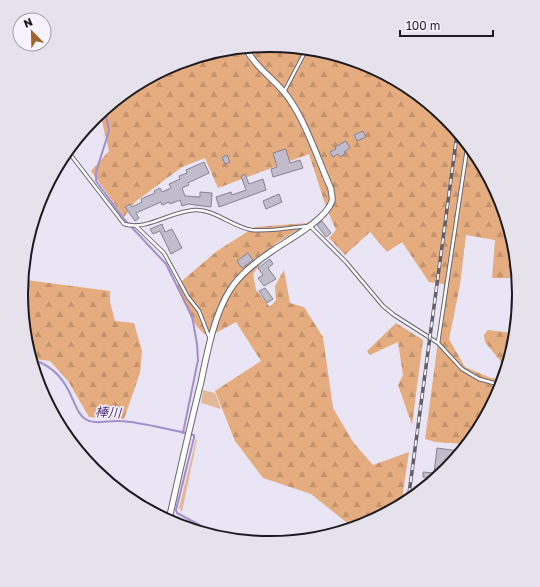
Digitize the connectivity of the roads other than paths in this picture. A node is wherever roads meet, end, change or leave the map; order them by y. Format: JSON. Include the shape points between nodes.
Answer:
{"nodes":[{"id":1,"x":249,"y":53,"type":"edge"},
{"id":2,"x":304,"y":54,"type":"edge"},
{"id":3,"x":284,"y":92,"type":"junction"},
{"id":4,"x":466,"y":152,"type":"edge"},
{"id":5,"x":71,"y":156,"type":"edge"},
{"id":6,"x":136,"y":226,"type":"junction"},
{"id":7,"x":310,"y":226,"type":"junction"},
{"id":8,"x":210,"y":339,"type":"junction"},
{"id":9,"x":438,"y":343,"type":"junction"},
{"id":10,"x":495,"y":383,"type":"edge"},
{"id":11,"x":170,"y":514,"type":"edge"}],
"edges":[{"from":1,"to":3,"type":"street"},
{"from":2,"to":3,"type":"lane"},
{"from":3,"to":7,"type":"street","via":[[299,114],[331,190],[332,201],[326,211]]},
{"from":4,"to":9,"type":"lane"},
{"from":5,"to":6,"type":"lane","via":[[124,224]]},
{"from":6,"to":7,"type":"lane","via":[[195,210],[204,211],[252,230]]},
{"from":6,"to":8,"type":"lane","via":[[164,253],[188,297],[199,311]]},
{"from":7,"to":8,"type":"street","via":[[271,251],[239,278],[229,291]]},
{"from":7,"to":9,"type":"lane","via":[[346,262],[383,306]]},
{"from":8,"to":11,"type":"street"},
{"from":9,"to":10,"type":"lane","via":[[462,370]]}]}
